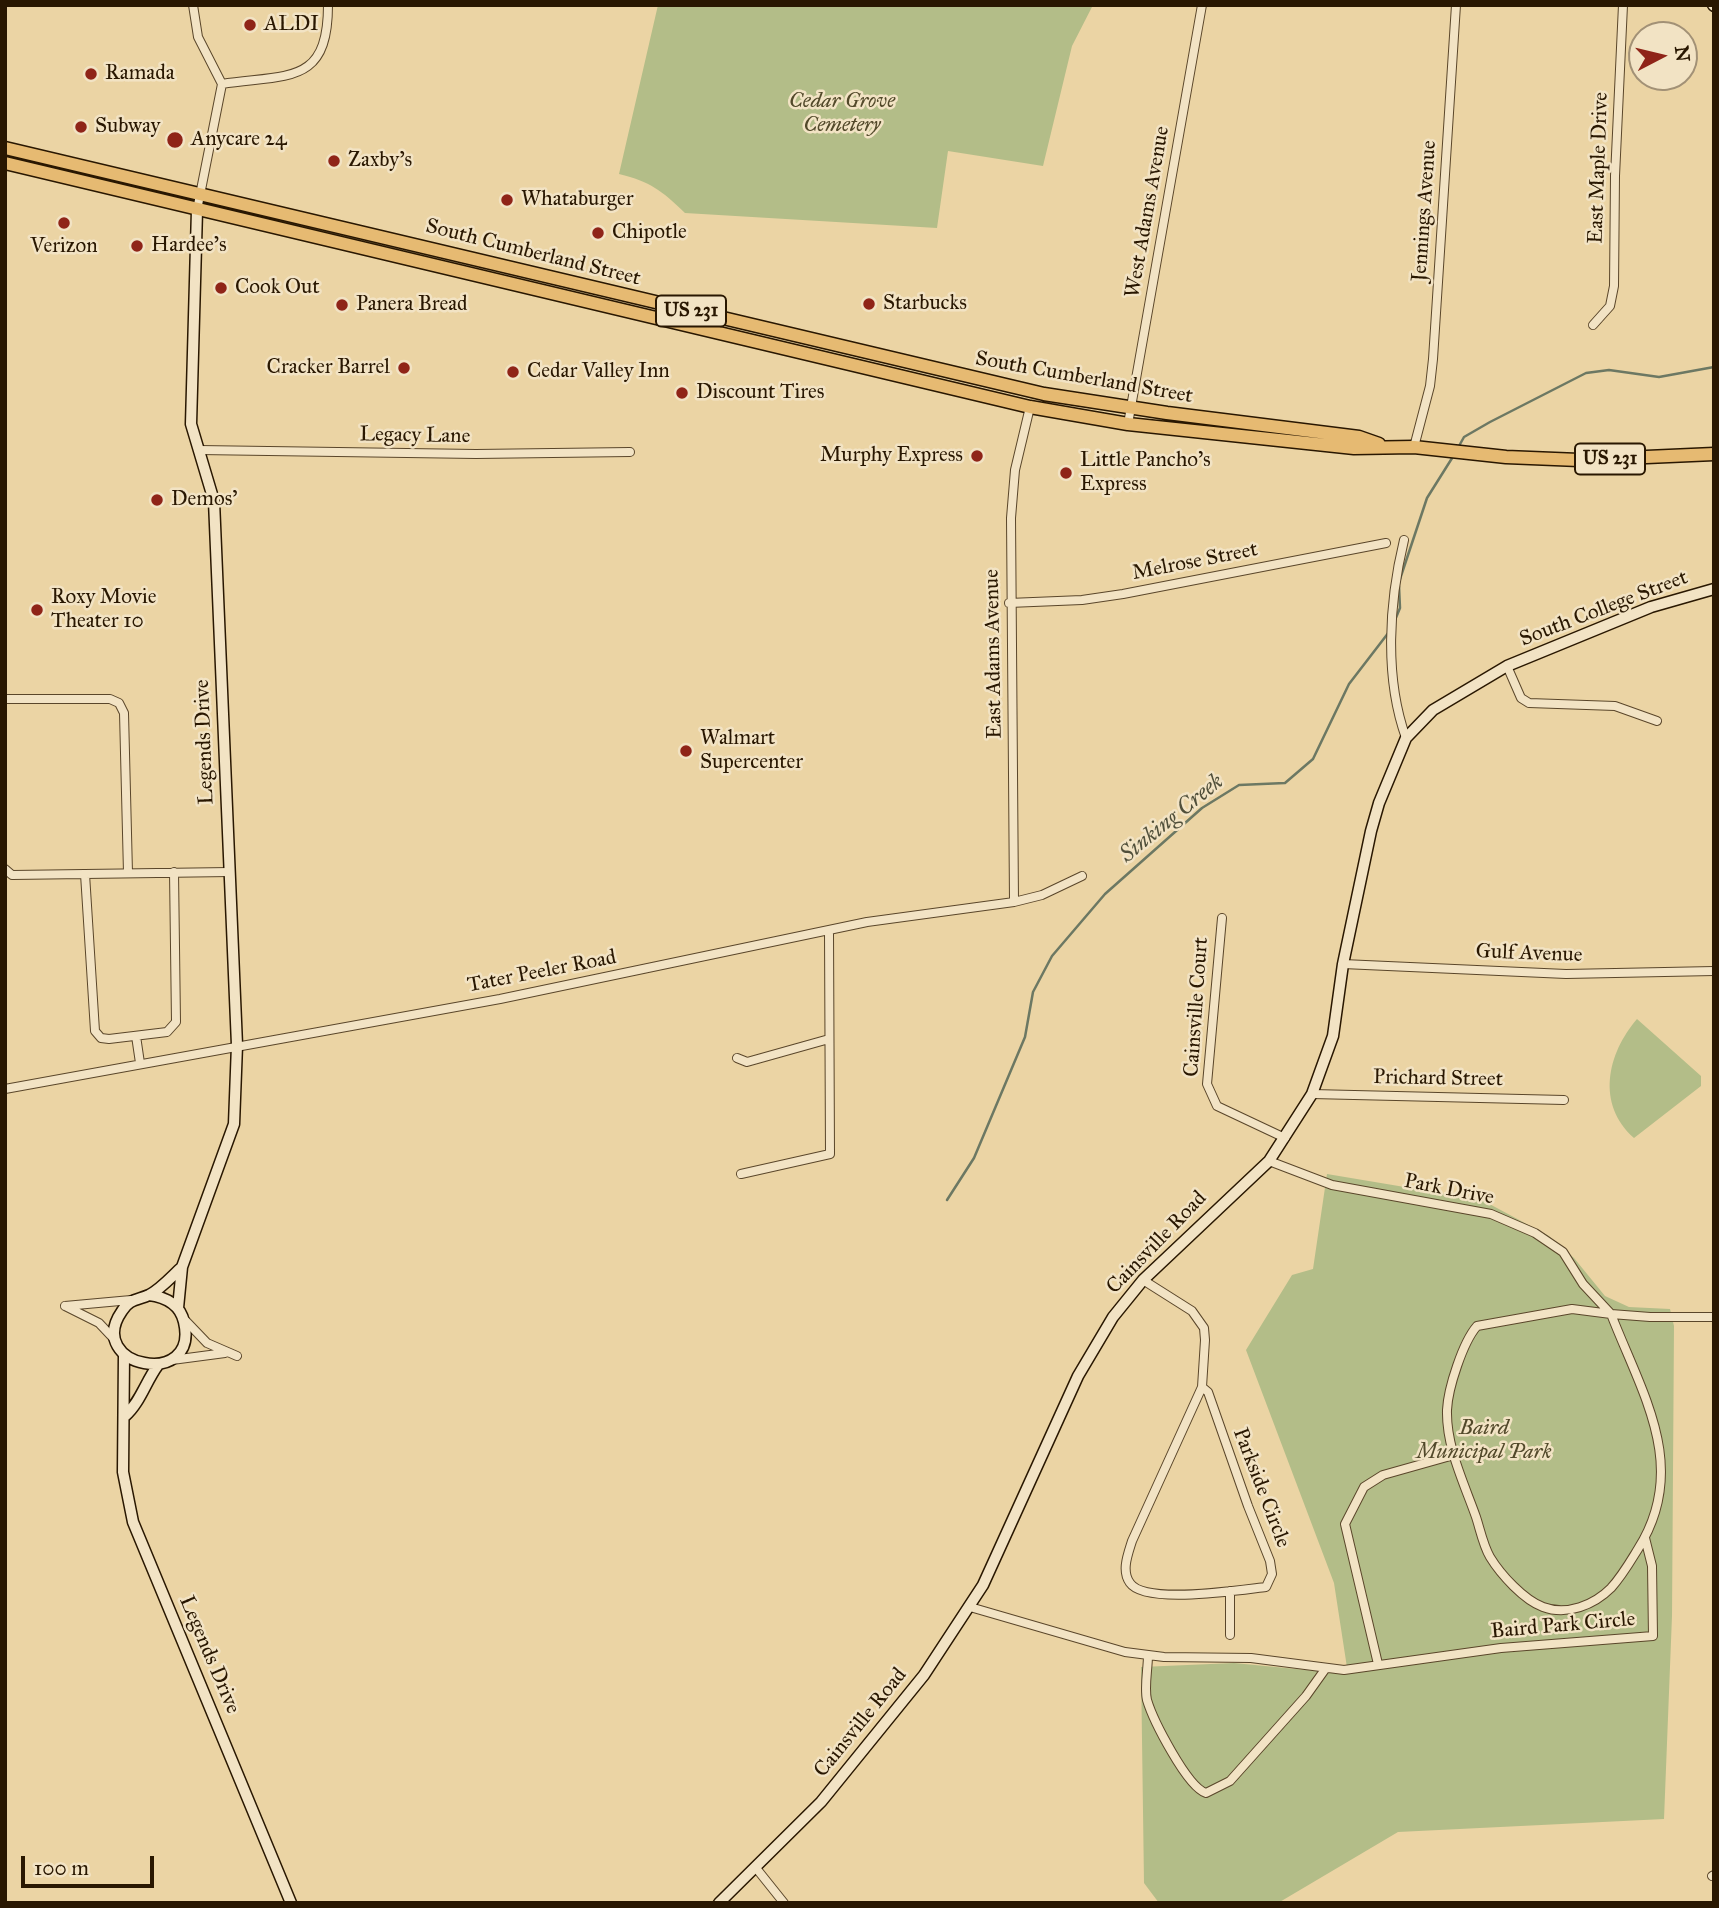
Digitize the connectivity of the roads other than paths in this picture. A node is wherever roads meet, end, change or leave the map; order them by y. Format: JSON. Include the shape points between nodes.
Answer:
{"nodes":[{"id":1,"x":193,"y":5,"type":"edge"},
{"id":2,"x":328,"y":5,"type":"edge"},
{"id":3,"x":1202,"y":5,"type":"edge"},
{"id":4,"x":1456,"y":5,"type":"edge"},
{"id":5,"x":1623,"y":5,"type":"edge"},
{"id":6,"x":222,"y":84,"type":"junction"},
{"id":7,"x":5,"y":148,"type":"edge"},
{"id":8,"x":5,"y":163,"type":"edge"},
{"id":9,"x":200,"y":193,"type":"junction"},
{"id":10,"x":197,"y":209,"type":"junction"},
{"id":11,"x":1593,"y":325,"type":"dead end"},
{"id":12,"x":1030,"y":407,"type":"junction"},
{"id":13,"x":1131,"y":408,"type":"junction"},
{"id":14,"x":1128,"y":424,"type":"junction"},
{"id":15,"x":1382,"y":446,"type":"junction"},
{"id":16,"x":1414,"y":447,"type":"junction"},
{"id":17,"x":199,"y":450,"type":"junction"},
{"id":18,"x":630,"y":452,"type":"dead end"},
{"id":19,"x":1714,"y":454,"type":"edge"},
{"id":20,"x":1404,"y":540,"type":"dead end"},
{"id":21,"x":1386,"y":543,"type":"dead end"},
{"id":22,"x":1714,"y":589,"type":"edge"},
{"id":23,"x":1009,"y":603,"type":"junction"},
{"id":24,"x":1507,"y":666,"type":"junction"},
{"id":25,"x":5,"y":699,"type":"edge"},
{"id":26,"x":1657,"y":721,"type":"dead end"},
{"id":27,"x":1406,"y":738,"type":"junction"},
{"id":28,"x":5,"y":869,"type":"edge"},
{"id":29,"x":174,"y":872,"type":"junction"},
{"id":30,"x":230,"y":872,"type":"junction"},
{"id":31,"x":128,"y":873,"type":"junction"},
{"id":32,"x":85,"y":874,"type":"junction"},
{"id":33,"x":1082,"y":876,"type":"dead end"},
{"id":34,"x":1014,"y":902,"type":"junction"},
{"id":35,"x":1222,"y":918,"type":"dead end"},
{"id":36,"x":829,"y":932,"type":"junction"},
{"id":37,"x":1343,"y":964,"type":"junction"},
{"id":38,"x":1714,"y":971,"type":"edge"},
{"id":39,"x":136,"y":1036,"type":"junction"},
{"id":40,"x":829,"y":1039,"type":"junction"},
{"id":41,"x":237,"y":1045,"type":"junction"},
{"id":42,"x":737,"y":1058,"type":"dead end"},
{"id":43,"x":140,"y":1063,"type":"junction"},
{"id":44,"x":5,"y":1089,"type":"edge"},
{"id":45,"x":1312,"y":1094,"type":"junction"},
{"id":46,"x":1564,"y":1100,"type":"dead end"},
{"id":47,"x":1285,"y":1138,"type":"junction"},
{"id":48,"x":1269,"y":1161,"type":"junction"},
{"id":49,"x":741,"y":1174,"type":"dead end"},
{"id":50,"x":183,"y":1264,"type":"junction"},
{"id":51,"x":1143,"y":1280,"type":"junction"},
{"id":52,"x":149,"y":1295,"type":"junction"},
{"id":53,"x":134,"y":1299,"type":"junction"},
{"id":54,"x":181,"y":1314,"type":"junction"},
{"id":55,"x":1611,"y":1314,"type":"junction"},
{"id":56,"x":1714,"y":1317,"type":"edge"},
{"id":57,"x":121,"y":1349,"type":"junction"},
{"id":58,"x":227,"y":1353,"type":"junction"},
{"id":59,"x":237,"y":1356,"type":"dead end"},
{"id":60,"x":163,"y":1363,"type":"junction"},
{"id":61,"x":1202,"y":1387,"type":"junction"},
{"id":62,"x":125,"y":1416,"type":"junction"},
{"id":63,"x":1454,"y":1455,"type":"junction"},
{"id":64,"x":1645,"y":1538,"type":"junction"},
{"id":65,"x":1230,"y":1591,"type":"junction"},
{"id":66,"x":970,"y":1607,"type":"junction"},
{"id":67,"x":1230,"y":1635,"type":"dead end"},
{"id":68,"x":1148,"y":1655,"type":"junction"},
{"id":69,"x":1378,"y":1664,"type":"junction"},
{"id":70,"x":1326,"y":1668,"type":"junction"},
{"id":71,"x":756,"y":1868,"type":"junction"},
{"id":72,"x":291,"y":1903,"type":"edge"},
{"id":73,"x":719,"y":1903,"type":"edge"},
{"id":74,"x":785,"y":1903,"type":"edge"}],
"edges":[{"from":1,"to":6,"type":"street","via":[[198,37]]},
{"from":2,"to":6,"type":"street","via":[[326,43],[312,65],[289,74]]},
{"from":3,"to":13,"type":"street","name":"West Adams Avenue"},
{"from":4,"to":16,"type":"street","name":"Jennings Avenue","via":[[1433,359]]},
{"from":5,"to":11,"type":"street","name":"East Maple Drive","via":[[1614,286],[1610,306]]},
{"from":6,"to":9,"type":"street"},
{"from":7,"to":9,"type":"main road","name":"South Cumberland Street","number":"US 231"},
{"from":8,"to":10,"type":"main road","name":"South Cumberland Street","number":"US 231"},
{"from":9,"to":10,"type":"street"},
{"from":9,"to":13,"type":"main road","name":"South Cumberland Street","number":"US 231","via":[[954,374]]},
{"from":10,"to":12,"type":"main road","name":"South Cumberland Street","number":"US 231"},
{"from":10,"to":17,"type":"street","name":"Legends Drive","via":[[191,424]]},
{"from":12,"to":14,"type":"main road","name":"South Cumberland Street","number":"US 231"},
{"from":12,"to":23,"type":"street","name":"East Adams Avenue","via":[[1012,488]]},
{"from":13,"to":14,"type":"street","name":"West Adams Avenue"},
{"from":13,"to":15,"type":"main road","name":"South Cumberland Street","number":"US 231","via":[[1359,437]]},
{"from":14,"to":15,"type":"main road","name":"South Cumberland Street","number":"US 231","via":[[1302,444]]},
{"from":15,"to":16,"type":"main road","name":"South Cumberland Street","number":"US 231"},
{"from":16,"to":19,"type":"main road","name":"South Cumberland Street","number":"US 231","via":[[1579,460]]},
{"from":17,"to":18,"type":"street","name":"Legacy Lane"},
{"from":17,"to":30,"type":"street","name":"Legends Drive","via":[[214,501]]},
{"from":20,"to":27,"type":"street","via":[[1395,577],[1392,663],[1396,710]]},
{"from":21,"to":23,"type":"street","name":"Melrose Street","via":[[1123,594]]},
{"from":22,"to":24,"type":"street","name":"South College Street","via":[[1651,607]]},
{"from":23,"to":34,"type":"street","name":"East Adams Avenue"},
{"from":24,"to":26,"type":"street","via":[[1521,698],[1529,703],[1615,706]]},
{"from":24,"to":27,"type":"street","name":"Cainsville Road","via":[[1433,710]]},
{"from":25,"to":31,"type":"street","via":[[110,699],[119,703],[124,713]]},
{"from":27,"to":37,"type":"street","name":"Cainsville Road","via":[[1379,803]]},
{"from":28,"to":32,"type":"street","via":[[12,875]]},
{"from":29,"to":30,"type":"street"},
{"from":29,"to":31,"type":"street"},
{"from":29,"to":39,"type":"street","via":[[176,1022],[167,1032]]},
{"from":30,"to":41,"type":"street","name":"Legends Drive"},
{"from":31,"to":32,"type":"street"},
{"from":32,"to":39,"type":"street","via":[[94,1031],[109,1040]]},
{"from":33,"to":34,"type":"street","name":"Tater Peeler Road"},
{"from":34,"to":36,"type":"street","name":"Tater Peeler Road"},
{"from":35,"to":47,"type":"street","name":"Cainsville Court","via":[[1207,1084],[1217,1106]]},
{"from":36,"to":40,"type":"street"},
{"from":36,"to":41,"type":"street","name":"Tater Peeler Road","via":[[500,999]]},
{"from":37,"to":38,"type":"street","name":"Gulf Avenue","via":[[1566,974]]},
{"from":37,"to":45,"type":"street","name":"Cainsville Road","via":[[1333,1035]]},
{"from":39,"to":43,"type":"street"},
{"from":40,"to":42,"type":"street","via":[[747,1062]]},
{"from":40,"to":49,"type":"street","via":[[830,1154]]},
{"from":41,"to":43,"type":"street","name":"Tater Peeler Road"},
{"from":41,"to":50,"type":"street","name":"Legends Drive","via":[[234,1125]]},
{"from":43,"to":44,"type":"street","name":"Tater Peeler Road"},
{"from":45,"to":46,"type":"street","name":"Prichard Street"},
{"from":45,"to":47,"type":"street","name":"Cainsville Road"},
{"from":47,"to":48,"type":"street","name":"Cainsville Road"},
{"from":48,"to":51,"type":"street","name":"Cainsville Road"},
{"from":48,"to":55,"type":"street","name":"Park Drive","via":[[1332,1185],[1491,1214],[1535,1233],[1563,1252]]},
{"from":50,"to":52,"type":"street","name":"Legends Drive"},
{"from":50,"to":54,"type":"street","name":"Legends Drive"},
{"from":51,"to":61,"type":"street","name":"Parkside Circle","via":[[1192,1311],[1204,1328]]},
{"from":51,"to":66,"type":"street","name":"Cainsville Road","via":[[1113,1317],[1078,1376]]},
{"from":52,"to":53,"type":"street","name":"Legends Drive"},
{"from":52,"to":54,"type":"street","via":[[170,1301]]},
{"from":53,"to":57,"type":"street","name":"Legends Drive","via":[[117,1322]]},
{"from":53,"to":57,"type":"street","via":[[65,1306],[99,1322]]},
{"from":54,"to":58,"type":"street","via":[[206,1343]]},
{"from":54,"to":60,"type":"street","name":"Legends Drive","via":[[184,1342]]},
{"from":55,"to":56,"type":"street"},
{"from":55,"to":63,"type":"street","name":"Baird Park Circle","via":[[1572,1309],[1477,1326],[1467,1338],[1447,1407]]},
{"from":55,"to":64,"type":"street","name":"Baird Park Circle","via":[[1661,1447],[1660,1502]]},
{"from":57,"to":60,"type":"street","via":[[139,1364]]},
{"from":57,"to":62,"type":"street","name":"Legends Drive"},
{"from":58,"to":59,"type":"street"},
{"from":58,"to":60,"type":"street"},
{"from":60,"to":62,"type":"street","name":"Legends Drive"},
{"from":61,"to":65,"type":"street","name":"Parkside Circle","via":[[1208,1392],[1272,1574],[1266,1587]]},
{"from":61,"to":65,"type":"street","name":"Parkside Circle","via":[[1125,1563],[1129,1582],[1140,1592]]},
{"from":62,"to":72,"type":"street","name":"Legends Drive","via":[[123,1472],[133,1522]]},
{"from":63,"to":64,"type":"street","name":"Baird Park Circle","via":[[1490,1556],[1519,1590],[1541,1607],[1573,1609],[1602,1596],[1625,1572]]},
{"from":63,"to":69,"type":"street","via":[[1383,1475],[1364,1487],[1345,1524]]},
{"from":64,"to":69,"type":"street","name":"Baird Park Circle","via":[[1652,1566],[1653,1636]]},
{"from":65,"to":67,"type":"street"},
{"from":66,"to":68,"type":"street","name":"Baird Park Circle","via":[[1125,1653]]},
{"from":66,"to":71,"type":"street","name":"Cainsville Road","via":[[877,1735],[821,1802]]},
{"from":68,"to":70,"type":"street","name":"Baird Park Circle","via":[[1251,1658]]},
{"from":68,"to":70,"type":"street","via":[[1146,1698],[1189,1781],[1206,1793],[1230,1781]]},
{"from":69,"to":70,"type":"street","name":"Baird Park Circle"},
{"from":71,"to":73,"type":"street","name":"Cainsville Road"},
{"from":71,"to":74,"type":"street"}]}
